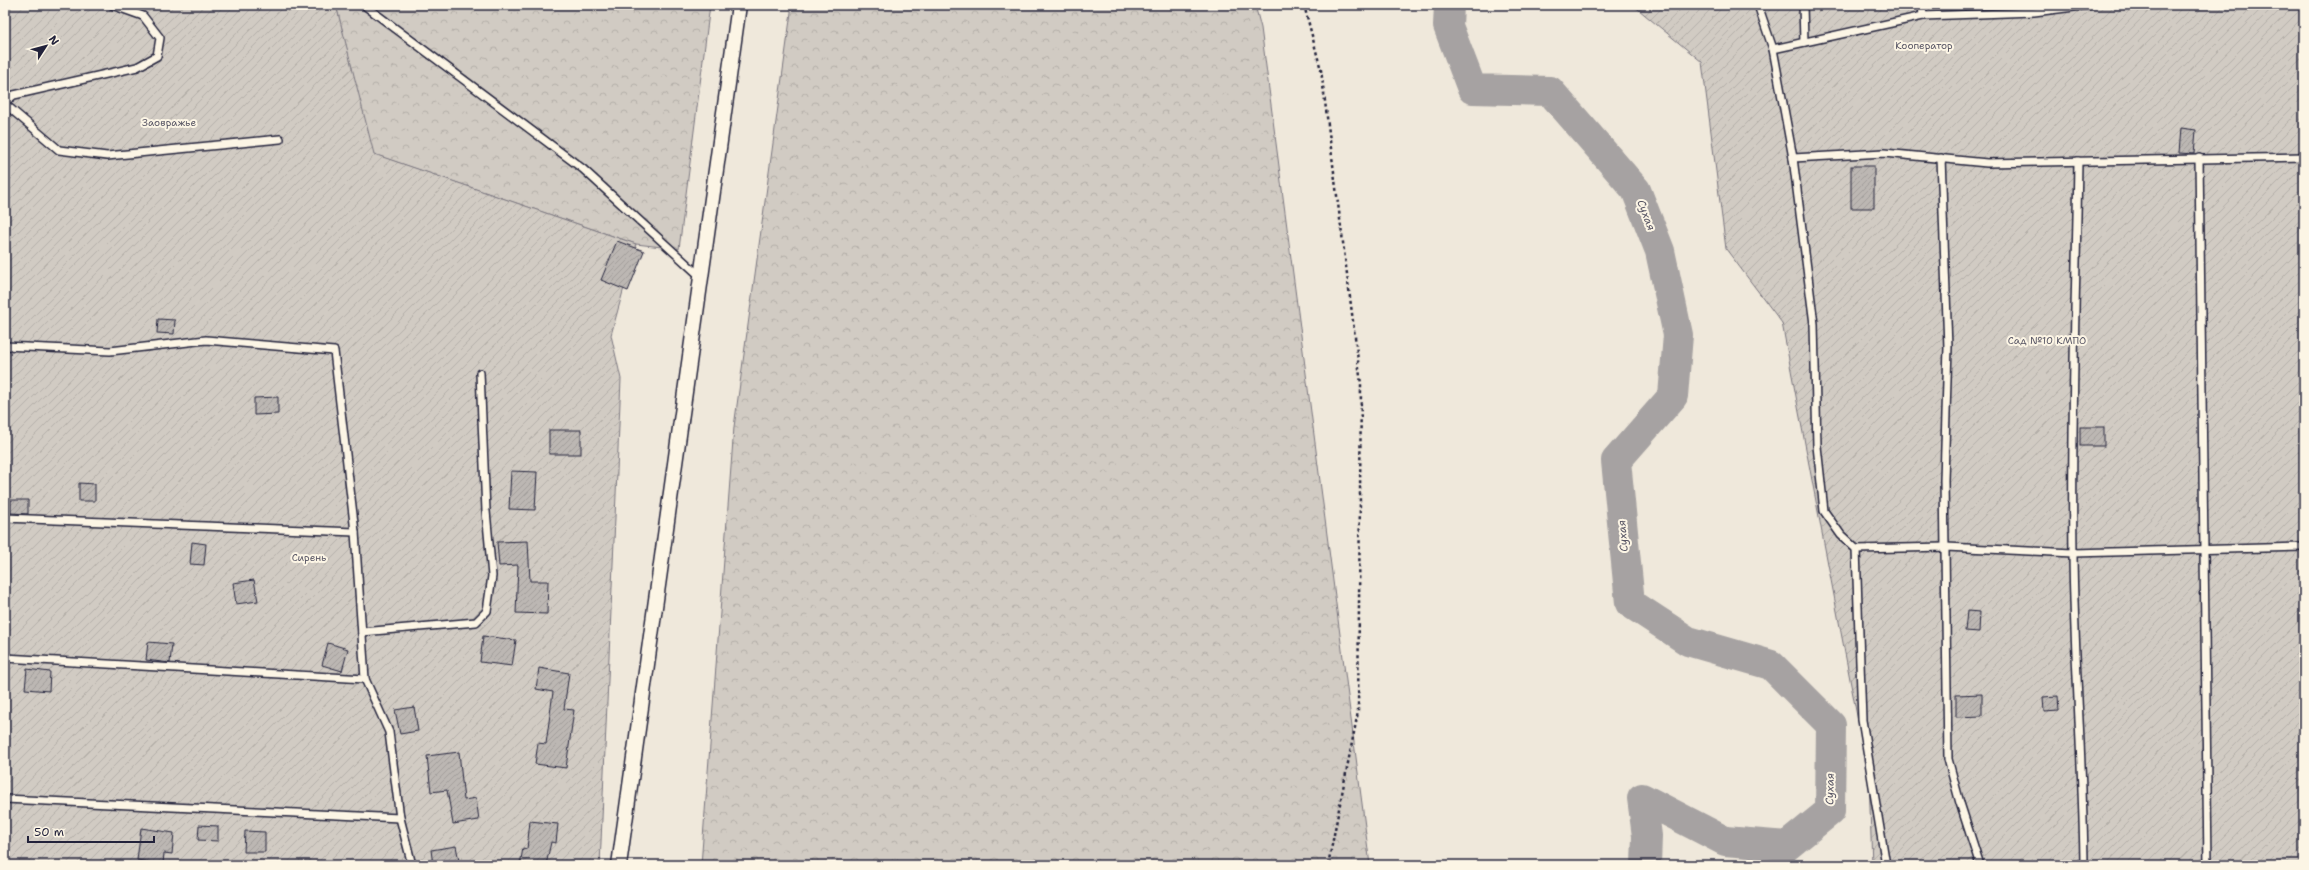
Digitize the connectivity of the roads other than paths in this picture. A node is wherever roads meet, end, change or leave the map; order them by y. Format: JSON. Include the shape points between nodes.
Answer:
{"nodes":[{"id":1,"x":112,"y":5,"type":"edge"},
{"id":2,"x":364,"y":5,"type":"edge"},
{"id":3,"x":739,"y":5,"type":"edge"},
{"id":4,"x":1758,"y":5,"type":"edge"},
{"id":5,"x":1803,"y":5,"type":"edge"},
{"id":6,"x":1922,"y":5,"type":"edge"},
{"id":7,"x":2090,"y":5,"type":"edge"},
{"id":8,"x":2034,"y":9,"type":"edge"},
{"id":9,"x":1923,"y":16,"type":"junction"},
{"id":10,"x":1804,"y":42,"type":"junction"},
{"id":11,"x":1773,"y":49,"type":"junction"},
{"id":12,"x":5,"y":103,"type":"edge"},
{"id":13,"x":280,"y":138,"type":"dead end"},
{"id":14,"x":1793,"y":158,"type":"junction"},
{"id":15,"x":1941,"y":158,"type":"junction"},
{"id":16,"x":2199,"y":158,"type":"junction"},
{"id":17,"x":2304,"y":158,"type":"edge"},
{"id":18,"x":2078,"y":161,"type":"junction"},
{"id":19,"x":702,"y":279,"type":"junction"},
{"id":20,"x":5,"y":346,"type":"edge"},
{"id":21,"x":480,"y":373,"type":"dead end"},
{"id":22,"x":5,"y":518,"type":"edge"},
{"id":23,"x":355,"y":532,"type":"junction"},
{"id":24,"x":1946,"y":547,"type":"junction"},
{"id":25,"x":2304,"y":548,"type":"edge"},
{"id":26,"x":1856,"y":549,"type":"junction"},
{"id":27,"x":2203,"y":550,"type":"junction"},
{"id":28,"x":2073,"y":553,"type":"junction"},
{"id":29,"x":362,"y":632,"type":"junction"},
{"id":30,"x":5,"y":658,"type":"edge"},
{"id":31,"x":365,"y":679,"type":"junction"},
{"id":32,"x":5,"y":799,"type":"edge"},
{"id":33,"x":400,"y":818,"type":"junction"},
{"id":34,"x":412,"y":865,"type":"edge"},
{"id":35,"x":619,"y":865,"type":"edge"},
{"id":36,"x":1886,"y":865,"type":"edge"},
{"id":37,"x":1980,"y":865,"type":"edge"},
{"id":38,"x":2084,"y":865,"type":"edge"},
{"id":39,"x":2208,"y":865,"type":"edge"}],
"edges":[{"from":1,"to":12,"type":"lane","via":[[143,16],[160,38],[158,56],[137,67],[14,95]]},
{"from":2,"to":19,"type":"lane","via":[[583,169]]},
{"from":3,"to":19,"type":"street"},
{"from":4,"to":11,"type":"lane"},
{"from":5,"to":10,"type":"lane"},
{"from":6,"to":9,"type":"lane"},
{"from":7,"to":8,"type":"lane"},
{"from":8,"to":9,"type":"lane"},
{"from":9,"to":10,"type":"lane"},
{"from":10,"to":11,"type":"lane"},
{"from":11,"to":14,"type":"lane"},
{"from":12,"to":13,"type":"lane","via":[[59,150],[108,156]]},
{"from":14,"to":15,"type":"lane","via":[[1884,153]]},
{"from":14,"to":26,"type":"lane","via":[[1814,324],[1817,446],[1824,511],[1841,535]]},
{"from":15,"to":18,"type":"lane","via":[[1987,163]]},
{"from":15,"to":24,"type":"lane","via":[[1948,347],[1944,480]]},
{"from":16,"to":17,"type":"lane"},
{"from":16,"to":18,"type":"lane"},
{"from":16,"to":27,"type":"lane"},
{"from":18,"to":28,"type":"lane"},
{"from":19,"to":35,"type":"street"},
{"from":20,"to":23,"type":"lane","via":[[110,351],[206,340],[334,351]]},
{"from":21,"to":29,"type":"lane","via":[[486,511],[492,576],[488,611],[476,622]]},
{"from":22,"to":23,"type":"lane"},
{"from":23,"to":29,"type":"lane"},
{"from":24,"to":26,"type":"lane"},
{"from":24,"to":28,"type":"lane"},
{"from":24,"to":37,"type":"lane","via":[[1948,759]]},
{"from":25,"to":27,"type":"lane"},
{"from":26,"to":36,"type":"lane","via":[[1862,720]]},
{"from":27,"to":28,"type":"lane"},
{"from":27,"to":39,"type":"lane"},
{"from":28,"to":38,"type":"lane","via":[[2076,670],[2084,796]]},
{"from":29,"to":31,"type":"lane"},
{"from":30,"to":31,"type":"lane"},
{"from":31,"to":33,"type":"lane","via":[[389,732]]},
{"from":32,"to":33,"type":"lane"},
{"from":33,"to":34,"type":"lane"}]}
